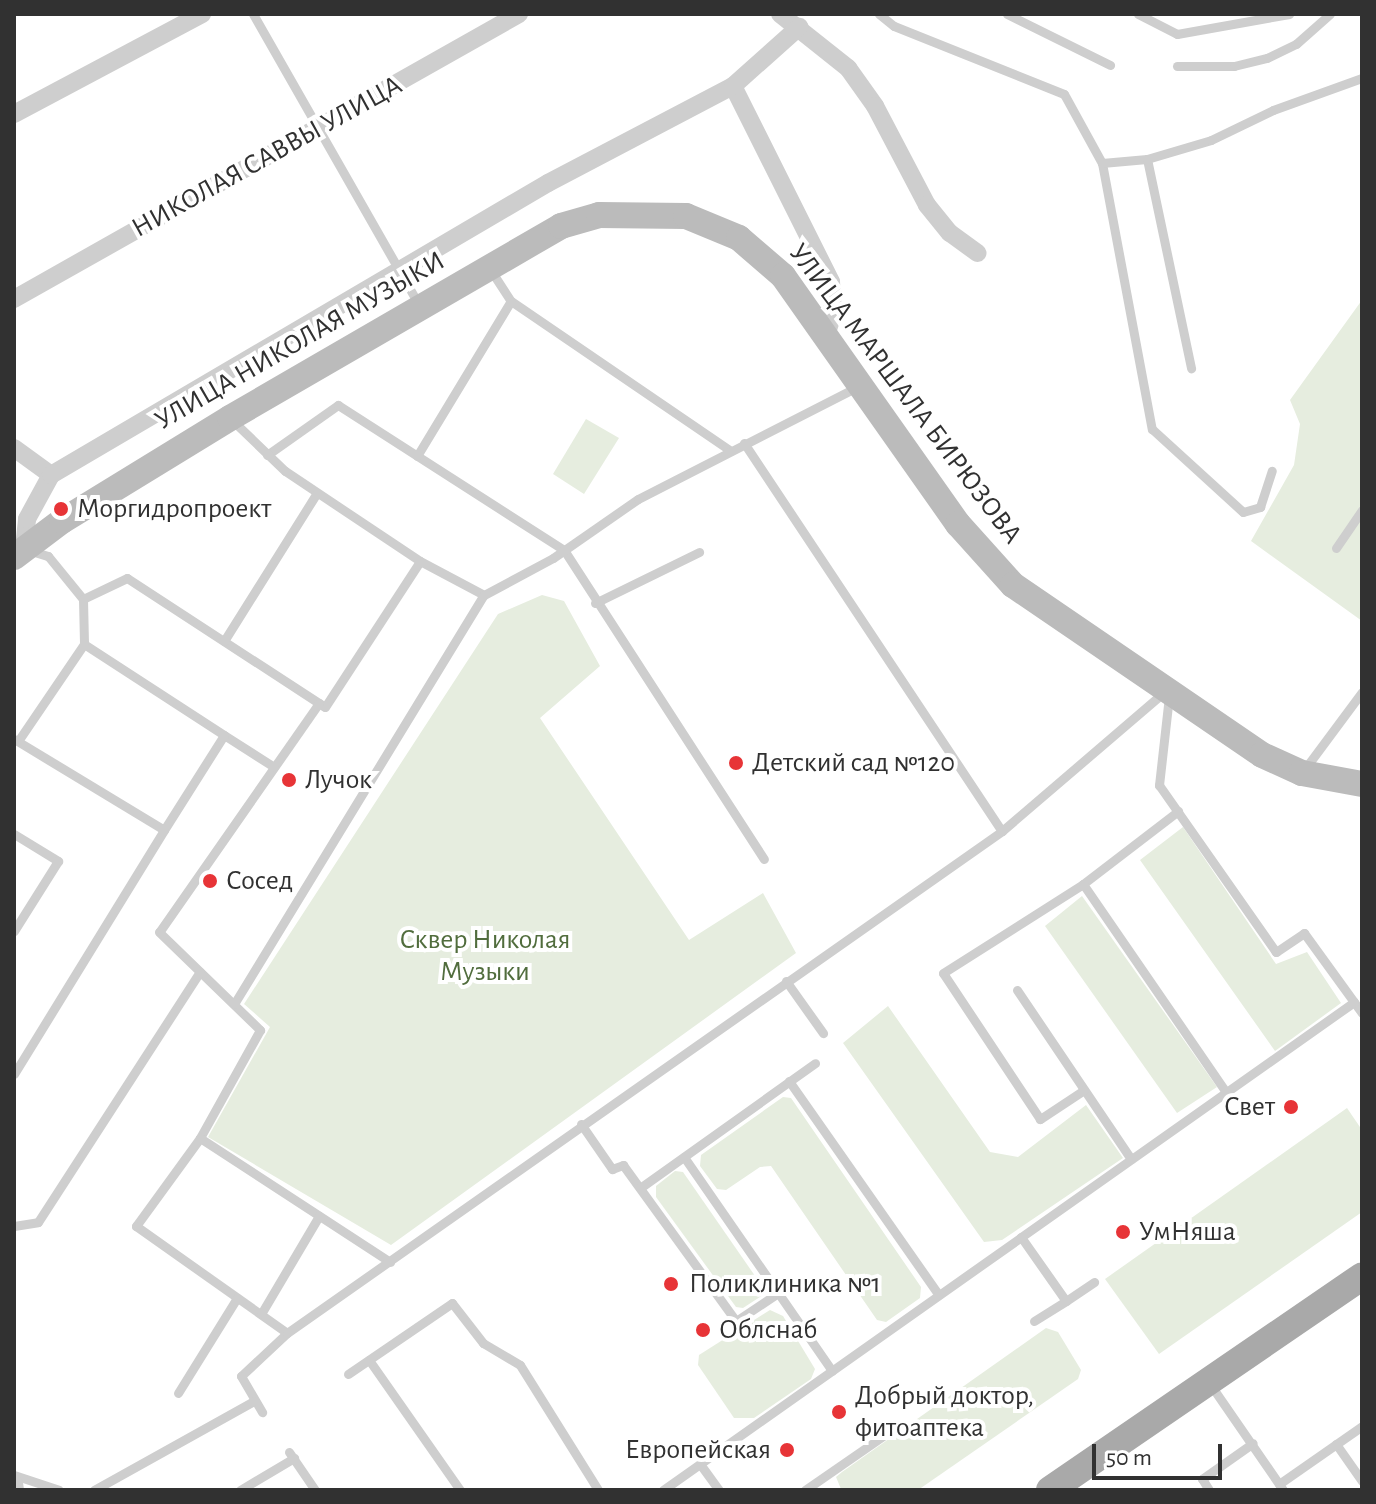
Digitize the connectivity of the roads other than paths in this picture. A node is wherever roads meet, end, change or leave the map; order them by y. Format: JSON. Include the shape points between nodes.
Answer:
{"nodes":[{"id":1,"x":202,"y":14,"type":"edge"},
{"id":2,"x":253,"y":14,"type":"edge"},
{"id":3,"x":519,"y":14,"type":"edge"},
{"id":4,"x":780,"y":14,"type":"edge"},
{"id":5,"x":879,"y":14,"type":"edge"},
{"id":6,"x":1007,"y":14,"type":"edge"},
{"id":7,"x":1138,"y":14,"type":"edge"},
{"id":8,"x":1289,"y":14,"type":"edge"},
{"id":9,"x":1330,"y":14,"type":"edge"},
{"id":10,"x":799,"y":27,"type":"junction"},
{"id":11,"x":1110,"y":65,"type":"dead end"},
{"id":12,"x":1177,"y":66,"type":"dead end"},
{"id":13,"x":1362,"y":78,"type":"edge"},
{"id":14,"x":733,"y":86,"type":"junction"},
{"id":15,"x":14,"y":114,"type":"edge"},
{"id":16,"x":318,"y":129,"type":"junction"},
{"id":17,"x":1147,"y":159,"type":"junction"},
{"id":18,"x":1102,"y":163,"type":"junction"},
{"id":19,"x":632,"y":213,"type":"joint"},
{"id":20,"x":978,"y":253,"type":"dead end"},
{"id":21,"x":488,"y":267,"type":"junction"},
{"id":22,"x":399,"y":270,"type":"junction"},
{"id":23,"x":14,"y":299,"type":"edge"},
{"id":24,"x":511,"y":301,"type":"junction"},
{"id":25,"x":421,"y":308,"type":"junction"},
{"id":26,"x":826,"y":335,"type":"junction"},
{"id":27,"x":1191,"y":368,"type":"dead end"},
{"id":28,"x":860,"y":386,"type":"junction"},
{"id":29,"x":230,"y":418,"type":"junction"},
{"id":30,"x":744,"y":443,"type":"junction"},
{"id":31,"x":14,"y":448,"type":"edge"},
{"id":32,"x":731,"y":451,"type":"junction"},
{"id":33,"x":267,"y":455,"type":"junction"},
{"id":34,"x":417,"y":456,"type":"junction"},
{"id":35,"x":1272,"y":471,"type":"dead end"},
{"id":36,"x":51,"y":475,"type":"junction"},
{"id":37,"x":317,"y":493,"type":"junction"},
{"id":38,"x":1362,"y":510,"type":"edge"},
{"id":39,"x":1336,"y":548,"type":"dead end"},
{"id":40,"x":564,"y":550,"type":"junction"},
{"id":41,"x":699,"y":552,"type":"dead end"},
{"id":42,"x":19,"y":553,"type":"edge"},
{"id":43,"x":420,"y":561,"type":"junction"},
{"id":44,"x":484,"y":595,"type":"junction"},
{"id":45,"x":83,"y":599,"type":"junction"},
{"id":46,"x":595,"y":603,"type":"junction"},
{"id":47,"x":224,"y":641,"type":"junction"},
{"id":48,"x":84,"y":644,"type":"junction"},
{"id":49,"x":1169,"y":688,"type":"junction"},
{"id":50,"x":1362,"y":692,"type":"edge"},
{"id":51,"x":319,"y":703,"type":"junction"},
{"id":52,"x":224,"y":735,"type":"junction"},
{"id":53,"x":16,"y":740,"type":"edge"},
{"id":54,"x":274,"y":767,"type":"junction"},
{"id":55,"x":1302,"y":773,"type":"junction"},
{"id":56,"x":1362,"y":784,"type":"edge"},
{"id":57,"x":1178,"y":811,"type":"junction"},
{"id":58,"x":164,"y":830,"type":"junction"},
{"id":59,"x":1002,"y":831,"type":"junction"},
{"id":60,"x":14,"y":834,"type":"edge"},
{"id":61,"x":764,"y":859,"type":"dead end"},
{"id":62,"x":1083,"y":884,"type":"junction"},
{"id":63,"x":14,"y":931,"type":"edge"},
{"id":64,"x":200,"y":972,"type":"junction"},
{"id":65,"x":786,"y":981,"type":"junction"},
{"id":66,"x":1017,"y":990,"type":"dead end"},
{"id":67,"x":1354,"y":1002,"type":"junction"},
{"id":68,"x":234,"y":1004,"type":"junction"},
{"id":69,"x":1362,"y":1013,"type":"edge"},
{"id":70,"x":823,"y":1033,"type":"dead end"},
{"id":71,"x":815,"y":1063,"type":"dead end"},
{"id":72,"x":14,"y":1074,"type":"edge"},
{"id":73,"x":789,"y":1081,"type":"junction"},
{"id":74,"x":1084,"y":1090,"type":"junction"},
{"id":75,"x":1226,"y":1092,"type":"junction"},
{"id":76,"x":581,"y":1124,"type":"junction"},
{"id":77,"x":200,"y":1138,"type":"junction"},
{"id":78,"x":684,"y":1157,"type":"junction"},
{"id":79,"x":1131,"y":1159,"type":"junction"},
{"id":80,"x":640,"y":1188,"type":"junction"},
{"id":81,"x":319,"y":1216,"type":"junction"},
{"id":82,"x":14,"y":1226,"type":"edge"},
{"id":83,"x":1021,"y":1237,"type":"junction"},
{"id":84,"x":390,"y":1262,"type":"junction"},
{"id":85,"x":1362,"y":1276,"type":"edge"},
{"id":86,"x":1094,"y":1282,"type":"dead end"},
{"id":87,"x":778,"y":1293,"type":"junction"},
{"id":88,"x":939,"y":1295,"type":"junction"},
{"id":89,"x":237,"y":1298,"type":"junction"},
{"id":90,"x":1066,"y":1301,"type":"junction"},
{"id":91,"x":261,"y":1314,"type":"junction"},
{"id":92,"x":1034,"y":1321,"type":"dead end"},
{"id":93,"x":287,"y":1333,"type":"junction"},
{"id":94,"x":369,"y":1360,"type":"junction"},
{"id":95,"x":832,"y":1371,"type":"junction"},
{"id":96,"x":348,"y":1374,"type":"dead end"},
{"id":97,"x":1208,"y":1381,"type":"junction"},
{"id":98,"x":178,"y":1393,"type":"dead end"},
{"id":99,"x":254,"y":1401,"type":"junction"},
{"id":100,"x":262,"y":1412,"type":"dead end"},
{"id":101,"x":1362,"y":1426,"type":"edge"},
{"id":102,"x":893,"y":1429,"type":"dead end"},
{"id":103,"x":1253,"y":1443,"type":"junction"},
{"id":104,"x":1336,"y":1444,"type":"junction"},
{"id":105,"x":700,"y":1464,"type":"junction"},
{"id":106,"x":14,"y":1475,"type":"edge"},
{"id":107,"x":1362,"y":1481,"type":"edge"},
{"id":108,"x":14,"y":1483,"type":"edge"},
{"id":109,"x":1281,"y":1487,"type":"edge"},
{"id":110,"x":15,"y":1490,"type":"edge"},
{"id":111,"x":59,"y":1490,"type":"edge"},
{"id":112,"x":94,"y":1490,"type":"edge"},
{"id":113,"x":240,"y":1490,"type":"edge"},
{"id":114,"x":315,"y":1490,"type":"edge"},
{"id":115,"x":460,"y":1490,"type":"edge"},
{"id":116,"x":598,"y":1490,"type":"edge"},
{"id":117,"x":663,"y":1490,"type":"edge"},
{"id":118,"x":719,"y":1490,"type":"edge"},
{"id":119,"x":805,"y":1490,"type":"edge"},
{"id":120,"x":1050,"y":1490,"type":"edge"},
{"id":121,"x":1209,"y":1490,"type":"edge"}],
"edges":[{"from":1,"to":15,"type":"street"},
{"from":2,"to":16,"type":"lane"},
{"from":3,"to":16,"type":"street","name":"НИКОЛАЯ САВВЫ УЛИЦА"},
{"from":4,"to":10,"type":"street"},
{"from":5,"to":18,"type":"lane","via":[[894,26],[1064,94]]},
{"from":6,"to":11,"type":"lane"},
{"from":7,"to":8,"type":"lane","via":[[1177,34]]},
{"from":9,"to":12,"type":"lane","via":[[1296,44],[1267,58],[1234,66]]},
{"from":10,"to":14,"type":"street"},
{"from":10,"to":20,"type":"street","via":[[848,68],[875,106],[927,205],[950,233]]},
{"from":13,"to":17,"type":"lane","via":[[1273,110],[1211,140]]},
{"from":14,"to":22,"type":"street"},
{"from":14,"to":26,"type":"street","via":[[831,282],[833,314]]},
{"from":16,"to":22,"type":"lane"},
{"from":16,"to":23,"type":"street","name":"НИКОЛАЯ САВВЫ УЛИЦА"},
{"from":17,"to":18,"type":"lane"},
{"from":17,"to":27,"type":"lane"},
{"from":18,"to":35,"type":"lane","via":[[1152,429],[1243,512],[1260,507]]},
{"from":19,"to":21,"type":"main road","name":"УЛИЦА НИКОЛАЯ МУЗЫКИ","via":[[561,226]]},
{"from":19,"to":26,"type":"main road","name":"УЛИЦА МАРШАЛА БИРЮЗОВА","via":[[686,216],[739,238],[783,276]]},
{"from":21,"to":24,"type":"lane"},
{"from":21,"to":25,"type":"main road","name":"УЛИЦА НИКОЛАЯ МУЗЫКИ"},
{"from":22,"to":25,"type":"lane"},
{"from":22,"to":36,"type":"street"},
{"from":24,"to":32,"type":"lane"},
{"from":24,"to":34,"type":"lane"},
{"from":25,"to":29,"type":"main road","name":"УЛИЦА НИКОЛАЯ МУЗЫКИ"},
{"from":26,"to":28,"type":"main road","name":"УЛИЦА МАРШАЛА БИРЮЗОВА"},
{"from":28,"to":30,"type":"lane"},
{"from":28,"to":49,"type":"main road","name":"УЛИЦА МАРШАЛА БИРЮЗОВА","via":[[988,561],[1013,585]]},
{"from":29,"to":33,"type":"lane"},
{"from":29,"to":42,"type":"main road","name":"УЛИЦА НИКОЛАЯ МУЗЫКИ"},
{"from":30,"to":32,"type":"lane"},
{"from":30,"to":59,"type":"lane"},
{"from":31,"to":36,"type":"street"},
{"from":32,"to":40,"type":"lane","via":[[638,499]]},
{"from":33,"to":34,"type":"lane","via":[[338,405]]},
{"from":33,"to":37,"type":"lane"},
{"from":34,"to":40,"type":"lane"},
{"from":36,"to":42,"type":"street","via":[[27,519]]},
{"from":37,"to":43,"type":"lane"},
{"from":37,"to":47,"type":"lane"},
{"from":38,"to":39,"type":"lane"},
{"from":40,"to":44,"type":"lane"},
{"from":40,"to":46,"type":"lane"},
{"from":41,"to":46,"type":"lane"},
{"from":42,"to":45,"type":"lane","via":[[48,556]]},
{"from":43,"to":44,"type":"lane"},
{"from":43,"to":51,"type":"lane","via":[[325,707]]},
{"from":44,"to":68,"type":"lane"},
{"from":45,"to":47,"type":"lane","via":[[127,578]]},
{"from":45,"to":48,"type":"lane"},
{"from":46,"to":61,"type":"lane"},
{"from":47,"to":51,"type":"lane"},
{"from":48,"to":52,"type":"lane"},
{"from":48,"to":53,"type":"lane"},
{"from":49,"to":55,"type":"main road","name":"УЛИЦА МАРШАЛА БИРЮЗОВА","via":[[1262,755]]},
{"from":49,"to":57,"type":"lane","via":[[1159,785]]},
{"from":49,"to":59,"type":"lane"},
{"from":50,"to":55,"type":"lane"},
{"from":51,"to":54,"type":"lane"},
{"from":52,"to":54,"type":"lane"},
{"from":52,"to":58,"type":"lane"},
{"from":53,"to":58,"type":"lane"},
{"from":54,"to":64,"type":"lane","via":[[159,932]]},
{"from":55,"to":56,"type":"main road","name":"УЛИЦА МАРШАЛА БИРЮЗОВА"},
{"from":57,"to":62,"type":"lane"},
{"from":57,"to":67,"type":"lane","via":[[1276,952],[1304,933]]},
{"from":58,"to":72,"type":"lane"},
{"from":59,"to":65,"type":"lane"},
{"from":60,"to":63,"type":"lane","via":[[58,861]]},
{"from":62,"to":74,"type":"lane","via":[[943,973],[1040,1119]]},
{"from":62,"to":75,"type":"lane"},
{"from":64,"to":68,"type":"lane"},
{"from":64,"to":82,"type":"lane","via":[[38,1222]]},
{"from":65,"to":70,"type":"lane"},
{"from":65,"to":76,"type":"lane"},
{"from":66,"to":74,"type":"lane"},
{"from":67,"to":69,"type":"lane"},
{"from":67,"to":75,"type":"lane"},
{"from":68,"to":77,"type":"lane","via":[[260,1030]]},
{"from":71,"to":73,"type":"lane"},
{"from":73,"to":78,"type":"lane"},
{"from":73,"to":88,"type":"lane"},
{"from":74,"to":79,"type":"lane"},
{"from":75,"to":79,"type":"lane"},
{"from":76,"to":80,"type":"lane","via":[[612,1169],[623,1165]]},
{"from":76,"to":84,"type":"lane"},
{"from":77,"to":81,"type":"lane"},
{"from":77,"to":89,"type":"lane","via":[[136,1226]]},
{"from":78,"to":80,"type":"lane"},
{"from":78,"to":87,"type":"lane"},
{"from":79,"to":83,"type":"lane"},
{"from":80,"to":87,"type":"lane","via":[[736,1321]]},
{"from":81,"to":84,"type":"lane"},
{"from":81,"to":91,"type":"lane"},
{"from":83,"to":88,"type":"lane"},
{"from":83,"to":90,"type":"lane"},
{"from":84,"to":93,"type":"lane"},
{"from":85,"to":97,"type":"main road"},
{"from":86,"to":90,"type":"lane"},
{"from":87,"to":95,"type":"lane"},
{"from":88,"to":95,"type":"lane"},
{"from":89,"to":91,"type":"lane"},
{"from":89,"to":98,"type":"lane"},
{"from":90,"to":92,"type":"lane"},
{"from":91,"to":93,"type":"lane"},
{"from":93,"to":99,"type":"lane","via":[[241,1376]]},
{"from":94,"to":96,"type":"lane"},
{"from":94,"to":115,"type":"lane"},
{"from":94,"to":116,"type":"lane","via":[[452,1303],[483,1343],[520,1365]]},
{"from":95,"to":105,"type":"lane"},
{"from":97,"to":103,"type":"lane"},
{"from":97,"to":120,"type":"main road"},
{"from":99,"to":100,"type":"lane"},
{"from":99,"to":112,"type":"lane"},
{"from":101,"to":104,"type":"lane"},
{"from":102,"to":119,"type":"lane"},
{"from":103,"to":109,"type":"lane"},
{"from":103,"to":121,"type":"lane","via":[[1202,1479]]},
{"from":104,"to":107,"type":"lane"},
{"from":104,"to":109,"type":"lane"},
{"from":105,"to":117,"type":"lane"},
{"from":105,"to":118,"type":"lane"},
{"from":106,"to":111,"type":"lane"},
{"from":108,"to":110,"type":"street"},
{"from":113,"to":114,"type":"lane","via":[[292,1455]]}]}
